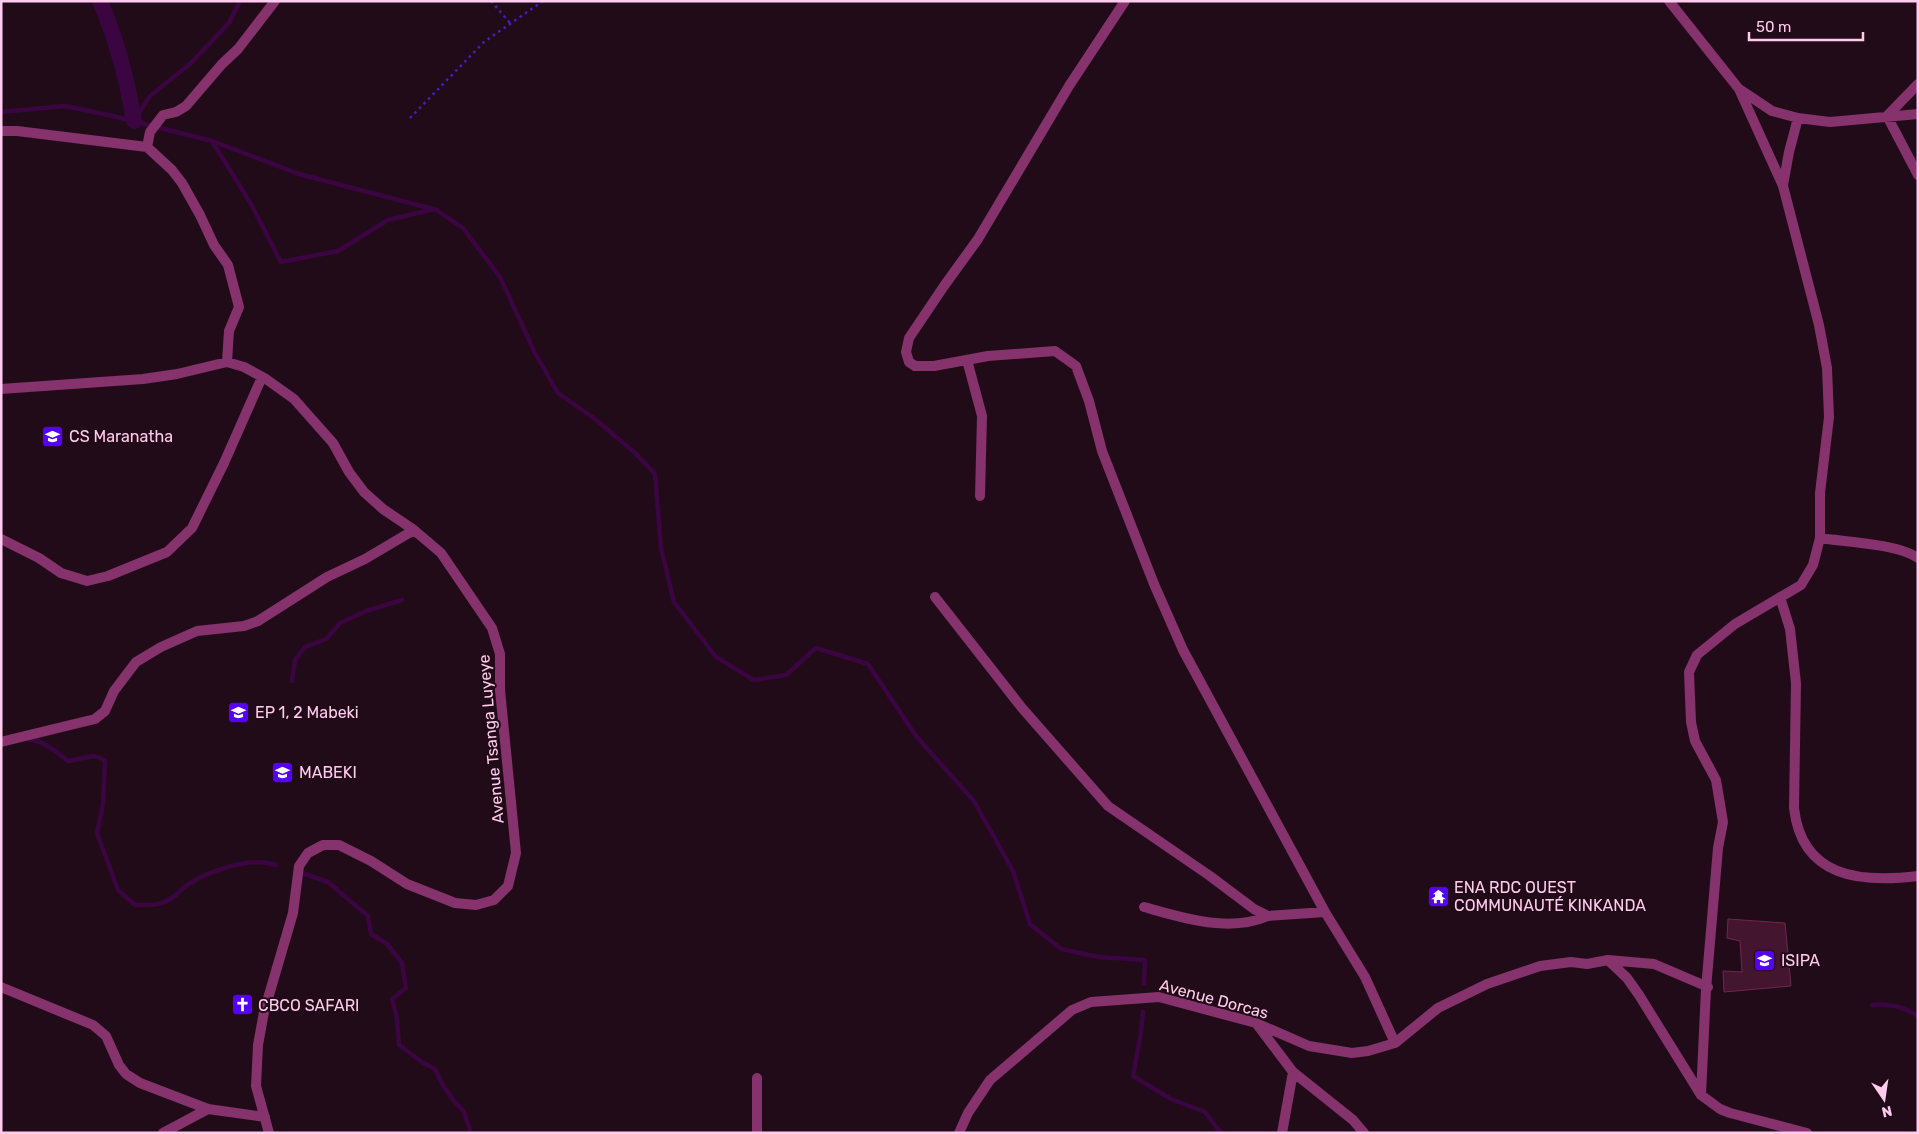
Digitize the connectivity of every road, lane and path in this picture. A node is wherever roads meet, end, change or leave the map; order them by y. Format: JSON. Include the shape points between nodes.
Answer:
{"nodes":[{"id":1,"x":275,"y":1,"type":"edge"},
{"id":2,"x":491,"y":1,"type":"edge"},
{"id":3,"x":543,"y":1,"type":"edge"},
{"id":4,"x":1125,"y":1,"type":"edge"},
{"id":5,"x":1669,"y":1,"type":"edge"},
{"id":6,"x":510,"y":23,"type":"junction"},
{"id":7,"x":1918,"y":84,"type":"edge"},
{"id":8,"x":1740,"y":89,"type":"junction"},
{"id":9,"x":1918,"y":114,"type":"edge"},
{"id":10,"x":1887,"y":116,"type":"junction"},
{"id":11,"x":410,"y":118,"type":"dead end"},
{"id":12,"x":1798,"y":118,"type":"junction"},
{"id":13,"x":1,"y":131,"type":"edge"},
{"id":14,"x":147,"y":147,"type":"junction"},
{"id":15,"x":1918,"y":175,"type":"edge"},
{"id":16,"x":1783,"y":186,"type":"junction"},
{"id":17,"x":967,"y":360,"type":"junction"},
{"id":18,"x":227,"y":362,"type":"junction"},
{"id":19,"x":262,"y":377,"type":"junction"},
{"id":20,"x":1,"y":389,"type":"edge"},
{"id":21,"x":980,"y":496,"type":"dead end"},
{"id":22,"x":414,"y":530,"type":"junction"},
{"id":23,"x":1820,"y":538,"type":"junction"},
{"id":24,"x":1,"y":539,"type":"edge"},
{"id":25,"x":1918,"y":558,"type":"edge"},
{"id":26,"x":935,"y":597,"type":"dead end"},
{"id":27,"x":1780,"y":598,"type":"junction"},
{"id":28,"x":1,"y":742,"type":"edge"},
{"id":29,"x":1918,"y":876,"type":"edge"},
{"id":30,"x":1144,"y":907,"type":"dead end"},
{"id":31,"x":1325,"y":912,"type":"junction"},
{"id":32,"x":1268,"y":916,"type":"junction"},
{"id":33,"x":1608,"y":960,"type":"junction"},
{"id":34,"x":1,"y":987,"type":"edge"},
{"id":35,"x":1708,"y":987,"type":"junction"},
{"id":36,"x":1256,"y":1023,"type":"junction"},
{"id":37,"x":1394,"y":1043,"type":"junction"},
{"id":38,"x":1293,"y":1072,"type":"junction"},
{"id":39,"x":758,"y":1078,"type":"dead end"},
{"id":40,"x":1701,"y":1095,"type":"junction"},
{"id":41,"x":208,"y":1109,"type":"junction"},
{"id":42,"x":264,"y":1116,"type":"junction"},
{"id":43,"x":163,"y":1133,"type":"edge"},
{"id":44,"x":269,"y":1133,"type":"edge"},
{"id":45,"x":757,"y":1133,"type":"edge"},
{"id":46,"x":960,"y":1133,"type":"edge"},
{"id":47,"x":1282,"y":1133,"type":"edge"},
{"id":48,"x":1364,"y":1133,"type":"edge"},
{"id":49,"x":1807,"y":1133,"type":"edge"}],
"edges":[{"from":1,"to":14,"type":"street","via":[[238,49],[186,106],[163,115],[150,132]]},
{"from":2,"to":6,"type":"path"},
{"from":3,"to":6,"type":"path"},
{"from":4,"to":17,"type":"street","via":[[1069,86],[978,239],[909,338],[906,352],[909,362],[916,366]]},
{"from":5,"to":8,"type":"street"},
{"from":6,"to":11,"type":"path","via":[[484,42]]},
{"from":7,"to":10,"type":"street"},
{"from":8,"to":12,"type":"street","via":[[1772,111]]},
{"from":8,"to":16,"type":"street"},
{"from":9,"to":10,"type":"street"},
{"from":10,"to":12,"type":"street","via":[[1830,122]]},
{"from":10,"to":15,"type":"street"},
{"from":12,"to":16,"type":"street"},
{"from":13,"to":14,"type":"street"},
{"from":14,"to":18,"type":"street","via":[[182,183],[214,246],[228,265],[239,307],[229,331]]},
{"from":16,"to":23,"type":"street","via":[[1827,368],[1829,417],[1820,493]]},
{"from":17,"to":21,"type":"street","via":[[982,416]]},
{"from":17,"to":31,"type":"street","via":[[1055,351],[1076,366],[1102,451],[1154,584],[1184,650]]},
{"from":18,"to":19,"type":"street","name":"Avenue Tsanga Luyeye"},
{"from":18,"to":20,"type":"street","via":[[143,379]]},
{"from":19,"to":22,"type":"street","name":"Avenue Tsanga Luyeye","via":[[294,399],[311,417],[333,443],[364,492]]},
{"from":19,"to":24,"type":"street","via":[[192,528],[167,552],[87,581],[61,573]]},
{"from":22,"to":28,"type":"street","via":[[327,577],[258,621],[244,626],[197,631],[160,647],[136,662],[114,691],[106,711],[95,719]]},
{"from":22,"to":42,"type":"street","name":"Avenue Tsanga Luyeye","via":[[441,553],[481,610],[492,628],[500,654],[500,690],[516,853],[508,886],[494,900],[476,905],[455,903],[406,884],[339,845],[323,845],[308,853],[299,866],[293,913],[264,1012],[258,1045],[256,1086]]},
{"from":23,"to":25,"type":"street","via":[[1910,552]]},
{"from":23,"to":27,"type":"street","via":[[1813,566],[1801,586]]},
{"from":26,"to":32,"type":"street","via":[[1022,708],[1108,806],[1254,910]]},
{"from":27,"to":29,"type":"street","via":[[1790,629],[1796,683],[1794,808],[1803,842],[1828,868],[1860,877],[1892,879]]},
{"from":27,"to":35,"type":"street","via":[[1735,624],[1697,655],[1689,672],[1690,714],[1695,741],[1716,780],[1723,822],[1718,848]]},
{"from":30,"to":32,"type":"street","via":[[1192,920],[1225,923],[1256,922]]},
{"from":31,"to":32,"type":"street"},
{"from":31,"to":37,"type":"street","via":[[1365,977]]},
{"from":33,"to":35,"type":"street","via":[[1654,964]]},
{"from":33,"to":37,"type":"street","via":[[1540,966],[1487,984],[1438,1008]]},
{"from":33,"to":40,"type":"street","via":[[1639,995]]},
{"from":34,"to":41,"type":"street","via":[[93,1025],[106,1036],[126,1074],[155,1090]]},
{"from":35,"to":40,"type":"street"},
{"from":36,"to":37,"type":"street","name":"Avenue Dorcas","via":[[1309,1046],[1352,1053]]},
{"from":36,"to":38,"type":"street"},
{"from":36,"to":46,"type":"street","name":"Avenue Dorcas","via":[[1159,998],[1091,1002],[1072,1010],[990,1080],[968,1113]]},
{"from":38,"to":47,"type":"street"},
{"from":38,"to":48,"type":"street","via":[[1353,1120]]},
{"from":39,"to":45,"type":"street"},
{"from":40,"to":49,"type":"street","via":[[1720,1110]]},
{"from":41,"to":42,"type":"street"},
{"from":41,"to":43,"type":"street"},
{"from":42,"to":44,"type":"street","name":"Avenue Tsanga Luyeye"}]}
